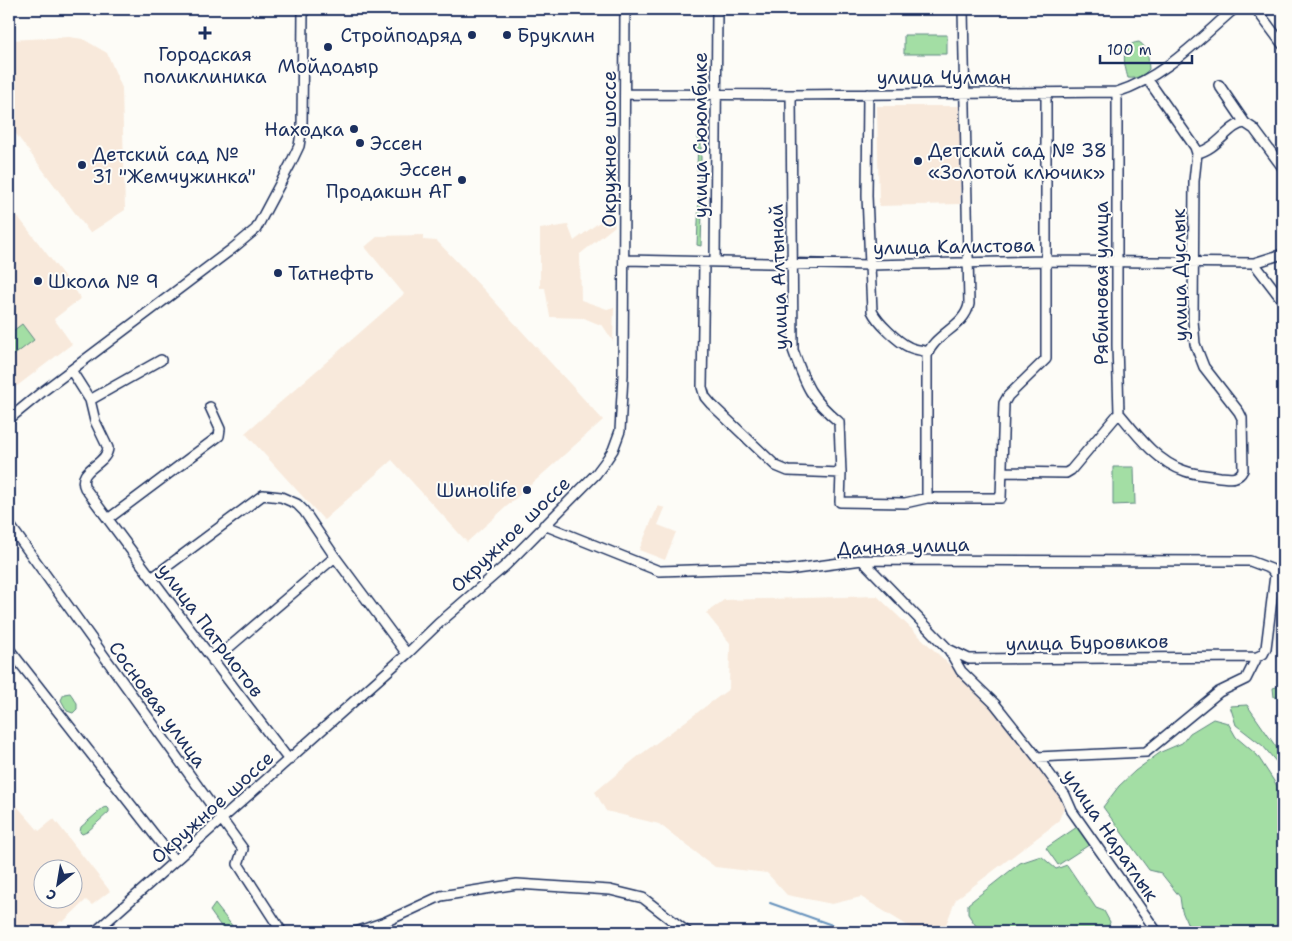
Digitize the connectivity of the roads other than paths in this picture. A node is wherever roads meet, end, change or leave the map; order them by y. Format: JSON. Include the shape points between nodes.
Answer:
{"nodes":[{"id":1,"x":303,"y":9,"type":"edge"},
{"id":2,"x":625,"y":9,"type":"edge"},
{"id":3,"x":717,"y":9,"type":"edge"},
{"id":4,"x":963,"y":9,"type":"edge"},
{"id":5,"x":1234,"y":9,"type":"edge"},
{"id":6,"x":1256,"y":9,"type":"edge"},
{"id":7,"x":1283,"y":44,"type":"edge"},
{"id":8,"x":1148,"y":80,"type":"junction"},
{"id":9,"x":1219,"y":85,"type":"dead end"},
{"id":10,"x":1046,"y":92,"type":"junction"},
{"id":11,"x":1117,"y":92,"type":"junction"},
{"id":12,"x":626,"y":94,"type":"junction"},
{"id":13,"x":868,"y":94,"type":"junction"},
{"id":14,"x":965,"y":94,"type":"junction"},
{"id":15,"x":717,"y":95,"type":"junction"},
{"id":16,"x":791,"y":96,"type":"junction"},
{"id":17,"x":1245,"y":123,"type":"junction"},
{"id":18,"x":1197,"y":153,"type":"junction"},
{"id":19,"x":1283,"y":168,"type":"edge"},
{"id":20,"x":1283,"y":254,"type":"edge"},
{"id":21,"x":625,"y":260,"type":"junction"},
{"id":22,"x":1046,"y":261,"type":"junction"},
{"id":23,"x":704,"y":262,"type":"junction"},
{"id":24,"x":715,"y":262,"type":"junction"},
{"id":25,"x":969,"y":262,"type":"junction"},
{"id":26,"x":1118,"y":262,"type":"junction"},
{"id":27,"x":1193,"y":262,"type":"junction"},
{"id":28,"x":793,"y":263,"type":"junction"},
{"id":29,"x":1254,"y":263,"type":"junction"},
{"id":30,"x":870,"y":265,"type":"junction"},
{"id":31,"x":1283,"y":300,"type":"edge"},
{"id":32,"x":928,"y":352,"type":"junction"},
{"id":33,"x":161,"y":360,"type":"dead end"},
{"id":34,"x":71,"y":370,"type":"junction"},
{"id":35,"x":90,"y":400,"type":"junction"},
{"id":36,"x":210,"y":407,"type":"dead end"},
{"id":37,"x":1120,"y":413,"type":"junction"},
{"id":38,"x":9,"y":419,"type":"edge"},
{"id":39,"x":1002,"y":472,"type":"junction"},
{"id":40,"x":841,"y":473,"type":"junction"},
{"id":41,"x":927,"y":498,"type":"junction"},
{"id":42,"x":108,"y":518,"type":"junction"},
{"id":43,"x":9,"y":524,"type":"edge"},
{"id":44,"x":544,"y":525,"type":"junction"},
{"id":45,"x":335,"y":557,"type":"junction"},
{"id":46,"x":862,"y":560,"type":"junction"},
{"id":47,"x":152,"y":577,"type":"junction"},
{"id":48,"x":9,"y":649,"type":"edge"},
{"id":49,"x":948,"y":649,"type":"junction"},
{"id":50,"x":407,"y":654,"type":"junction"},
{"id":51,"x":1257,"y":657,"type":"junction"},
{"id":52,"x":213,"y":661,"type":"junction"},
{"id":53,"x":1037,"y":758,"type":"junction"},
{"id":54,"x":289,"y":760,"type":"junction"},
{"id":55,"x":221,"y":820,"type":"junction"},
{"id":56,"x":175,"y":861,"type":"junction"},
{"id":57,"x":95,"y":932,"type":"edge"},
{"id":58,"x":282,"y":932,"type":"edge"},
{"id":59,"x":356,"y":932,"type":"edge"},
{"id":60,"x":686,"y":932,"type":"edge"},
{"id":61,"x":1157,"y":932,"type":"edge"}],
"edges":[{"from":1,"to":34,"type":"street","via":[[301,137],[256,229]]},
{"from":2,"to":12,"type":"street","name":"Окружное шоссе"},
{"from":3,"to":15,"type":"street","name":"улица Сююмбике"},
{"from":4,"to":14,"type":"street"},
{"from":5,"to":8,"type":"street","name":"улица Чулман"},
{"from":6,"to":7,"type":"street"},
{"from":8,"to":11,"type":"street","name":"улица Чулман"},
{"from":8,"to":18,"type":"street","via":[[1194,144]]},
{"from":9,"to":17,"type":"street"},
{"from":10,"to":11,"type":"street","name":"улица Чулман"},
{"from":10,"to":14,"type":"street","name":"улица Чулман"},
{"from":10,"to":22,"type":"street"},
{"from":11,"to":26,"type":"street","name":"Рябиновая улица"},
{"from":12,"to":15,"type":"street","name":"улица Чулман"},
{"from":12,"to":21,"type":"street","name":"Окружное шоссе"},
{"from":13,"to":14,"type":"street","name":"улица Чулман"},
{"from":13,"to":16,"type":"street","name":"улица Чулман"},
{"from":13,"to":30,"type":"street"},
{"from":14,"to":25,"type":"street"},
{"from":15,"to":16,"type":"street","name":"улица Чулман"},
{"from":15,"to":24,"type":"street","name":"улица Сююмбике"},
{"from":16,"to":28,"type":"street","name":"улица Алтынай"},
{"from":17,"to":18,"type":"street","via":[[1239,124],[1210,149]]},
{"from":17,"to":19,"type":"street","via":[[1254,129]]},
{"from":18,"to":27,"type":"street","name":"улица Дуслык"},
{"from":20,"to":29,"type":"street","name":"улица Калистова"},
{"from":21,"to":23,"type":"street","name":"улица Калистова"},
{"from":21,"to":44,"type":"street","name":"Окружное шоссе","via":[[623,397],[618,439],[596,474]]},
{"from":22,"to":25,"type":"street","name":"улица Калистова"},
{"from":22,"to":26,"type":"street","name":"улица Калистова"},
{"from":22,"to":39,"type":"street","via":[[1046,359],[1006,399]]},
{"from":23,"to":24,"type":"street","name":"улица Калистова"},
{"from":23,"to":40,"type":"street","via":[[702,387],[706,397],[776,466],[788,471]]},
{"from":24,"to":28,"type":"street","name":"улица Калистова"},
{"from":25,"to":30,"type":"street","name":"улица Калистова"},
{"from":25,"to":32,"type":"street","via":[[967,313]]},
{"from":26,"to":27,"type":"street","name":"улица Калистова"},
{"from":26,"to":37,"type":"street","name":"Рябиновая улица"},
{"from":27,"to":29,"type":"street","name":"улица Калистова"},
{"from":27,"to":37,"type":"street","name":"улица Дуслык","via":[[1195,344],[1204,367],[1242,418],[1242,473],[1231,478],[1193,473],[1174,466],[1157,454]]},
{"from":28,"to":30,"type":"street","name":"улица Калистова"},
{"from":28,"to":40,"type":"street","name":"улица Алтынай","via":[[793,350],[808,388],[839,422]]},
{"from":29,"to":31,"type":"street"},
{"from":30,"to":32,"type":"street","via":[[874,315],[903,344]]},
{"from":32,"to":41,"type":"street"},
{"from":33,"to":35,"type":"street"},
{"from":34,"to":35,"type":"street"},
{"from":34,"to":38,"type":"street"},
{"from":35,"to":42,"type":"street","name":"улица Патриотов","via":[[95,422],[108,451],[85,475],[83,485]]},
{"from":36,"to":42,"type":"street","via":[[220,429],[218,436]]},
{"from":37,"to":39,"type":"street","via":[[1072,470],[1066,473]]},
{"from":39,"to":41,"type":"street","via":[[1001,498]]},
{"from":40,"to":41,"type":"street","name":"улица Алтынай","via":[[840,502],[905,503]]},
{"from":42,"to":47,"type":"street","name":"улица Патриотов"},
{"from":43,"to":55,"type":"street","name":"Сосновая улица"},
{"from":44,"to":46,"type":"street","name":"Дачная улица","via":[[658,571],[788,570]]},
{"from":44,"to":50,"type":"street","name":"Окружное шоссе","via":[[506,565]]},
{"from":45,"to":47,"type":"street","via":[[297,504],[282,497],[263,496]]},
{"from":45,"to":50,"type":"street"},
{"from":45,"to":52,"type":"street"},
{"from":46,"to":49,"type":"street","name":"улица Буровиков"},
{"from":46,"to":51,"type":"street","name":"Дачная улица","via":[[1250,561],[1271,569],[1275,580],[1266,648]]},
{"from":47,"to":52,"type":"street","name":"улица Патриотов"},
{"from":48,"to":56,"type":"street"},
{"from":49,"to":51,"type":"street","name":"улица Буровиков","via":[[974,660]]},
{"from":49,"to":53,"type":"street","name":"улица Наратлык","via":[[961,671],[995,704]]},
{"from":50,"to":54,"type":"street","name":"Окружное шоссе"},
{"from":51,"to":53,"type":"street","name":"улица Наратлык","via":[[1246,679],[1219,692],[1146,752]]},
{"from":52,"to":54,"type":"street","name":"улица Патриотов"},
{"from":53,"to":61,"type":"street","name":"улица Наратлык"},
{"from":54,"to":55,"type":"street","name":"Окружное шоссе"},
{"from":55,"to":56,"type":"street","name":"Окружное шоссе"},
{"from":55,"to":58,"type":"street","name":"Сосновая улица","via":[[243,850],[238,864]]},
{"from":56,"to":57,"type":"street","name":"Окружное шоссе"},
{"from":59,"to":60,"type":"street","via":[[441,896],[517,884],[610,890],[641,898]]}]}
